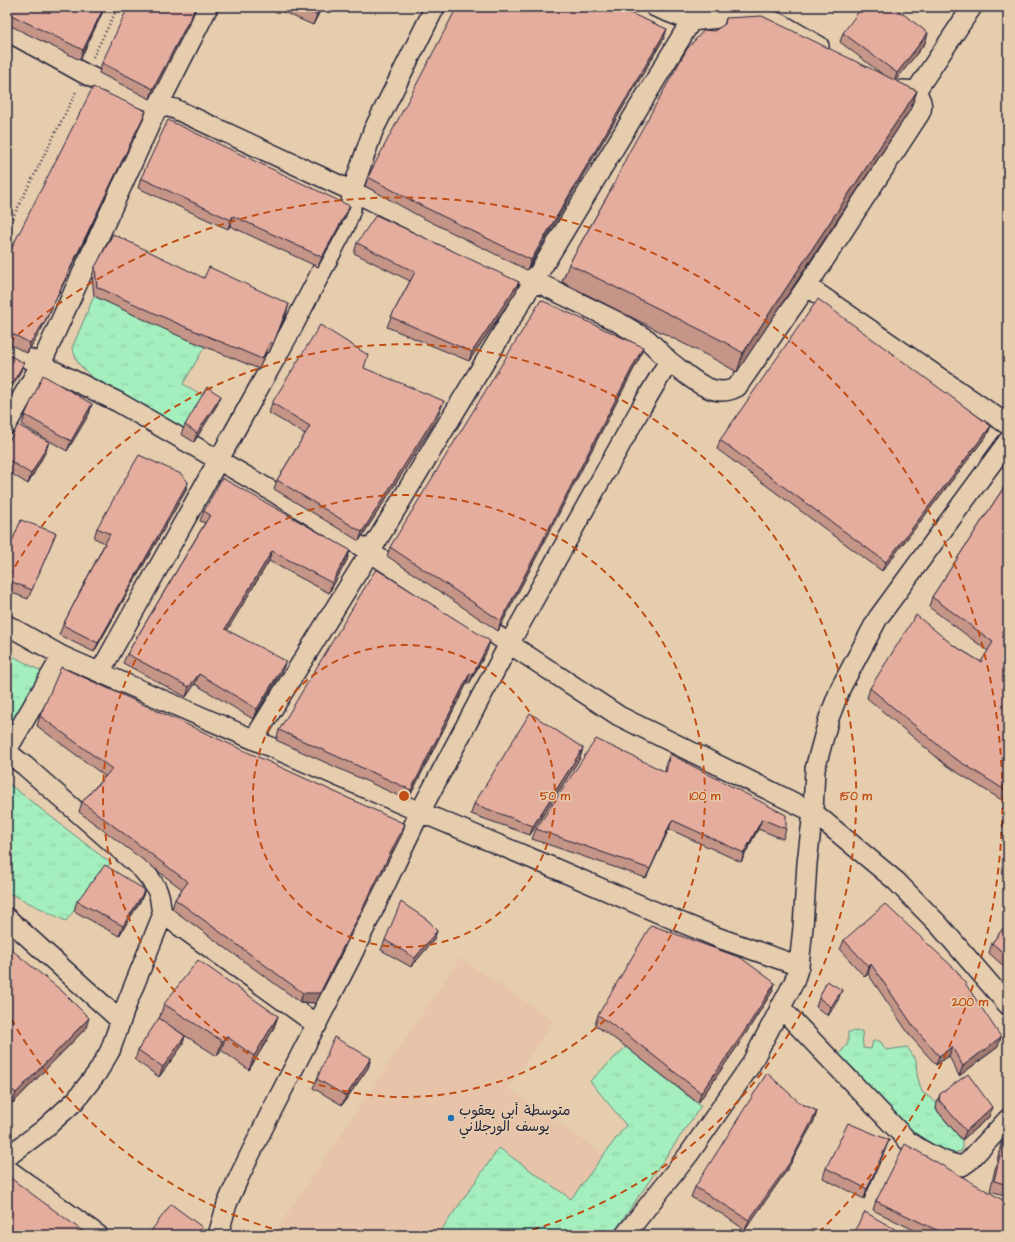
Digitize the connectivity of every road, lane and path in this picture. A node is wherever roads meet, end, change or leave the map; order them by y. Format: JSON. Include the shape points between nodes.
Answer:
{"nodes":[{"id":1,"x":118,"y":7,"type":"edge"},
{"id":2,"x":208,"y":7,"type":"edge"},
{"id":3,"x":435,"y":7,"type":"edge"},
{"id":4,"x":655,"y":7,"type":"edge"},
{"id":5,"x":972,"y":7,"type":"edge"},
{"id":6,"x":691,"y":21,"type":"junction"},
{"id":7,"x":7,"y":31,"type":"edge"},
{"id":8,"x":835,"y":55,"type":"edge"},
{"id":9,"x":85,"y":74,"type":"junction"},
{"id":10,"x":886,"y":83,"type":"edge"},
{"id":11,"x":916,"y":91,"type":"junction"},
{"id":12,"x":159,"y":104,"type":"junction"},
{"id":13,"x":352,"y":191,"type":"junction"},
{"id":14,"x":7,"y":229,"type":"edge"},
{"id":15,"x":534,"y":280,"type":"junction"},
{"id":16,"x":807,"y":286,"type":"junction"},
{"id":17,"x":7,"y":348,"type":"edge"},
{"id":18,"x":669,"y":361,"type":"junction"},
{"id":19,"x":41,"y":364,"type":"junction"},
{"id":20,"x":7,"y":424,"type":"edge"},
{"id":21,"x":1008,"y":425,"type":"edge"},
{"id":22,"x":1008,"y":441,"type":"edge"},
{"id":23,"x":219,"y":460,"type":"junction"},
{"id":24,"x":370,"y":552,"type":"junction"},
{"id":25,"x":7,"y":625,"type":"edge"},
{"id":26,"x":509,"y":644,"type":"junction"},
{"id":27,"x":62,"y":656,"type":"junction"},
{"id":28,"x":100,"y":672,"type":"junction"},
{"id":29,"x":254,"y":739,"type":"junction"},
{"id":30,"x":7,"y":751,"type":"edge"},
{"id":31,"x":420,"y":812,"type":"junction"},
{"id":32,"x":813,"y":812,"type":"junction"},
{"id":33,"x":163,"y":914,"type":"junction"},
{"id":34,"x":7,"y":918,"type":"edge"},
{"id":35,"x":799,"y":966,"type":"junction"},
{"id":36,"x":1008,"y":1005,"type":"edge"},
{"id":37,"x":780,"y":1007,"type":"junction"},
{"id":38,"x":121,"y":1021,"type":"junction"},
{"id":39,"x":317,"y":1024,"type":"junction"},
{"id":40,"x":1008,"y":1119,"type":"edge"},
{"id":41,"x":7,"y":1157,"type":"edge"},
{"id":42,"x":7,"y":1169,"type":"edge"},
{"id":43,"x":98,"y":1235,"type":"edge"},
{"id":44,"x":218,"y":1235,"type":"edge"},
{"id":45,"x":625,"y":1235,"type":"edge"}],
"edges":[{"from":1,"to":9,"type":"path"},
{"from":2,"to":12,"type":"street"},
{"from":3,"to":13,"type":"street","via":[[373,131]]},
{"from":4,"to":6,"type":"street"},
{"from":5,"to":11,"type":"street"},
{"from":6,"to":8,"type":"street","via":[[748,14],[759,16],[781,24]]},
{"from":6,"to":15,"type":"street"},
{"from":7,"to":9,"type":"street"},
{"from":9,"to":12,"type":"street","via":[[125,93]]},
{"from":9,"to":14,"type":"path"},
{"from":10,"to":11,"type":"street","via":[[908,91]]},
{"from":11,"to":16,"type":"street","via":[[922,101],[920,114]]},
{"from":12,"to":13,"type":"street","via":[[175,109]]},
{"from":12,"to":19,"type":"street"},
{"from":13,"to":15,"type":"street"},
{"from":13,"to":23,"type":"street","via":[[346,226]]},
{"from":15,"to":18,"type":"street","via":[[643,337]]},
{"from":15,"to":24,"type":"street"},
{"from":16,"to":18,"type":"street","via":[[738,388],[726,392],[712,390]]},
{"from":16,"to":21,"type":"street"},
{"from":17,"to":19,"type":"street"},
{"from":18,"to":26,"type":"street"},
{"from":19,"to":20,"type":"street"},
{"from":19,"to":23,"type":"street","via":[[118,402]]},
{"from":22,"to":32,"type":"street","via":[[878,618],[841,687],[829,718],[815,769]]},
{"from":23,"to":24,"type":"street"},
{"from":23,"to":28,"type":"street"},
{"from":24,"to":26,"type":"street"},
{"from":24,"to":29,"type":"street"},
{"from":25,"to":27,"type":"street"},
{"from":26,"to":31,"type":"street"},
{"from":26,"to":32,"type":"street","via":[[619,716]]},
{"from":27,"to":28,"type":"street"},
{"from":27,"to":30,"type":"street"},
{"from":28,"to":29,"type":"street"},
{"from":29,"to":31,"type":"street"},
{"from":30,"to":33,"type":"street","via":[[142,869],[156,887]]},
{"from":31,"to":35,"type":"street","via":[[663,915]]},
{"from":31,"to":39,"type":"street"},
{"from":32,"to":35,"type":"street"},
{"from":32,"to":36,"type":"street","via":[[896,881]]},
{"from":33,"to":38,"type":"street"},
{"from":33,"to":39,"type":"street"},
{"from":34,"to":38,"type":"street"},
{"from":35,"to":37,"type":"street","via":[[794,982]]},
{"from":37,"to":40,"type":"street","via":[[908,1141],[927,1154],[947,1163],[962,1166]]},
{"from":37,"to":45,"type":"street","via":[[750,1066],[689,1154]]},
{"from":38,"to":41,"type":"street","via":[[110,1051],[75,1101],[43,1130]]},
{"from":39,"to":44,"type":"street","via":[[239,1177],[227,1204]]},
{"from":42,"to":43,"type":"street"}]}
